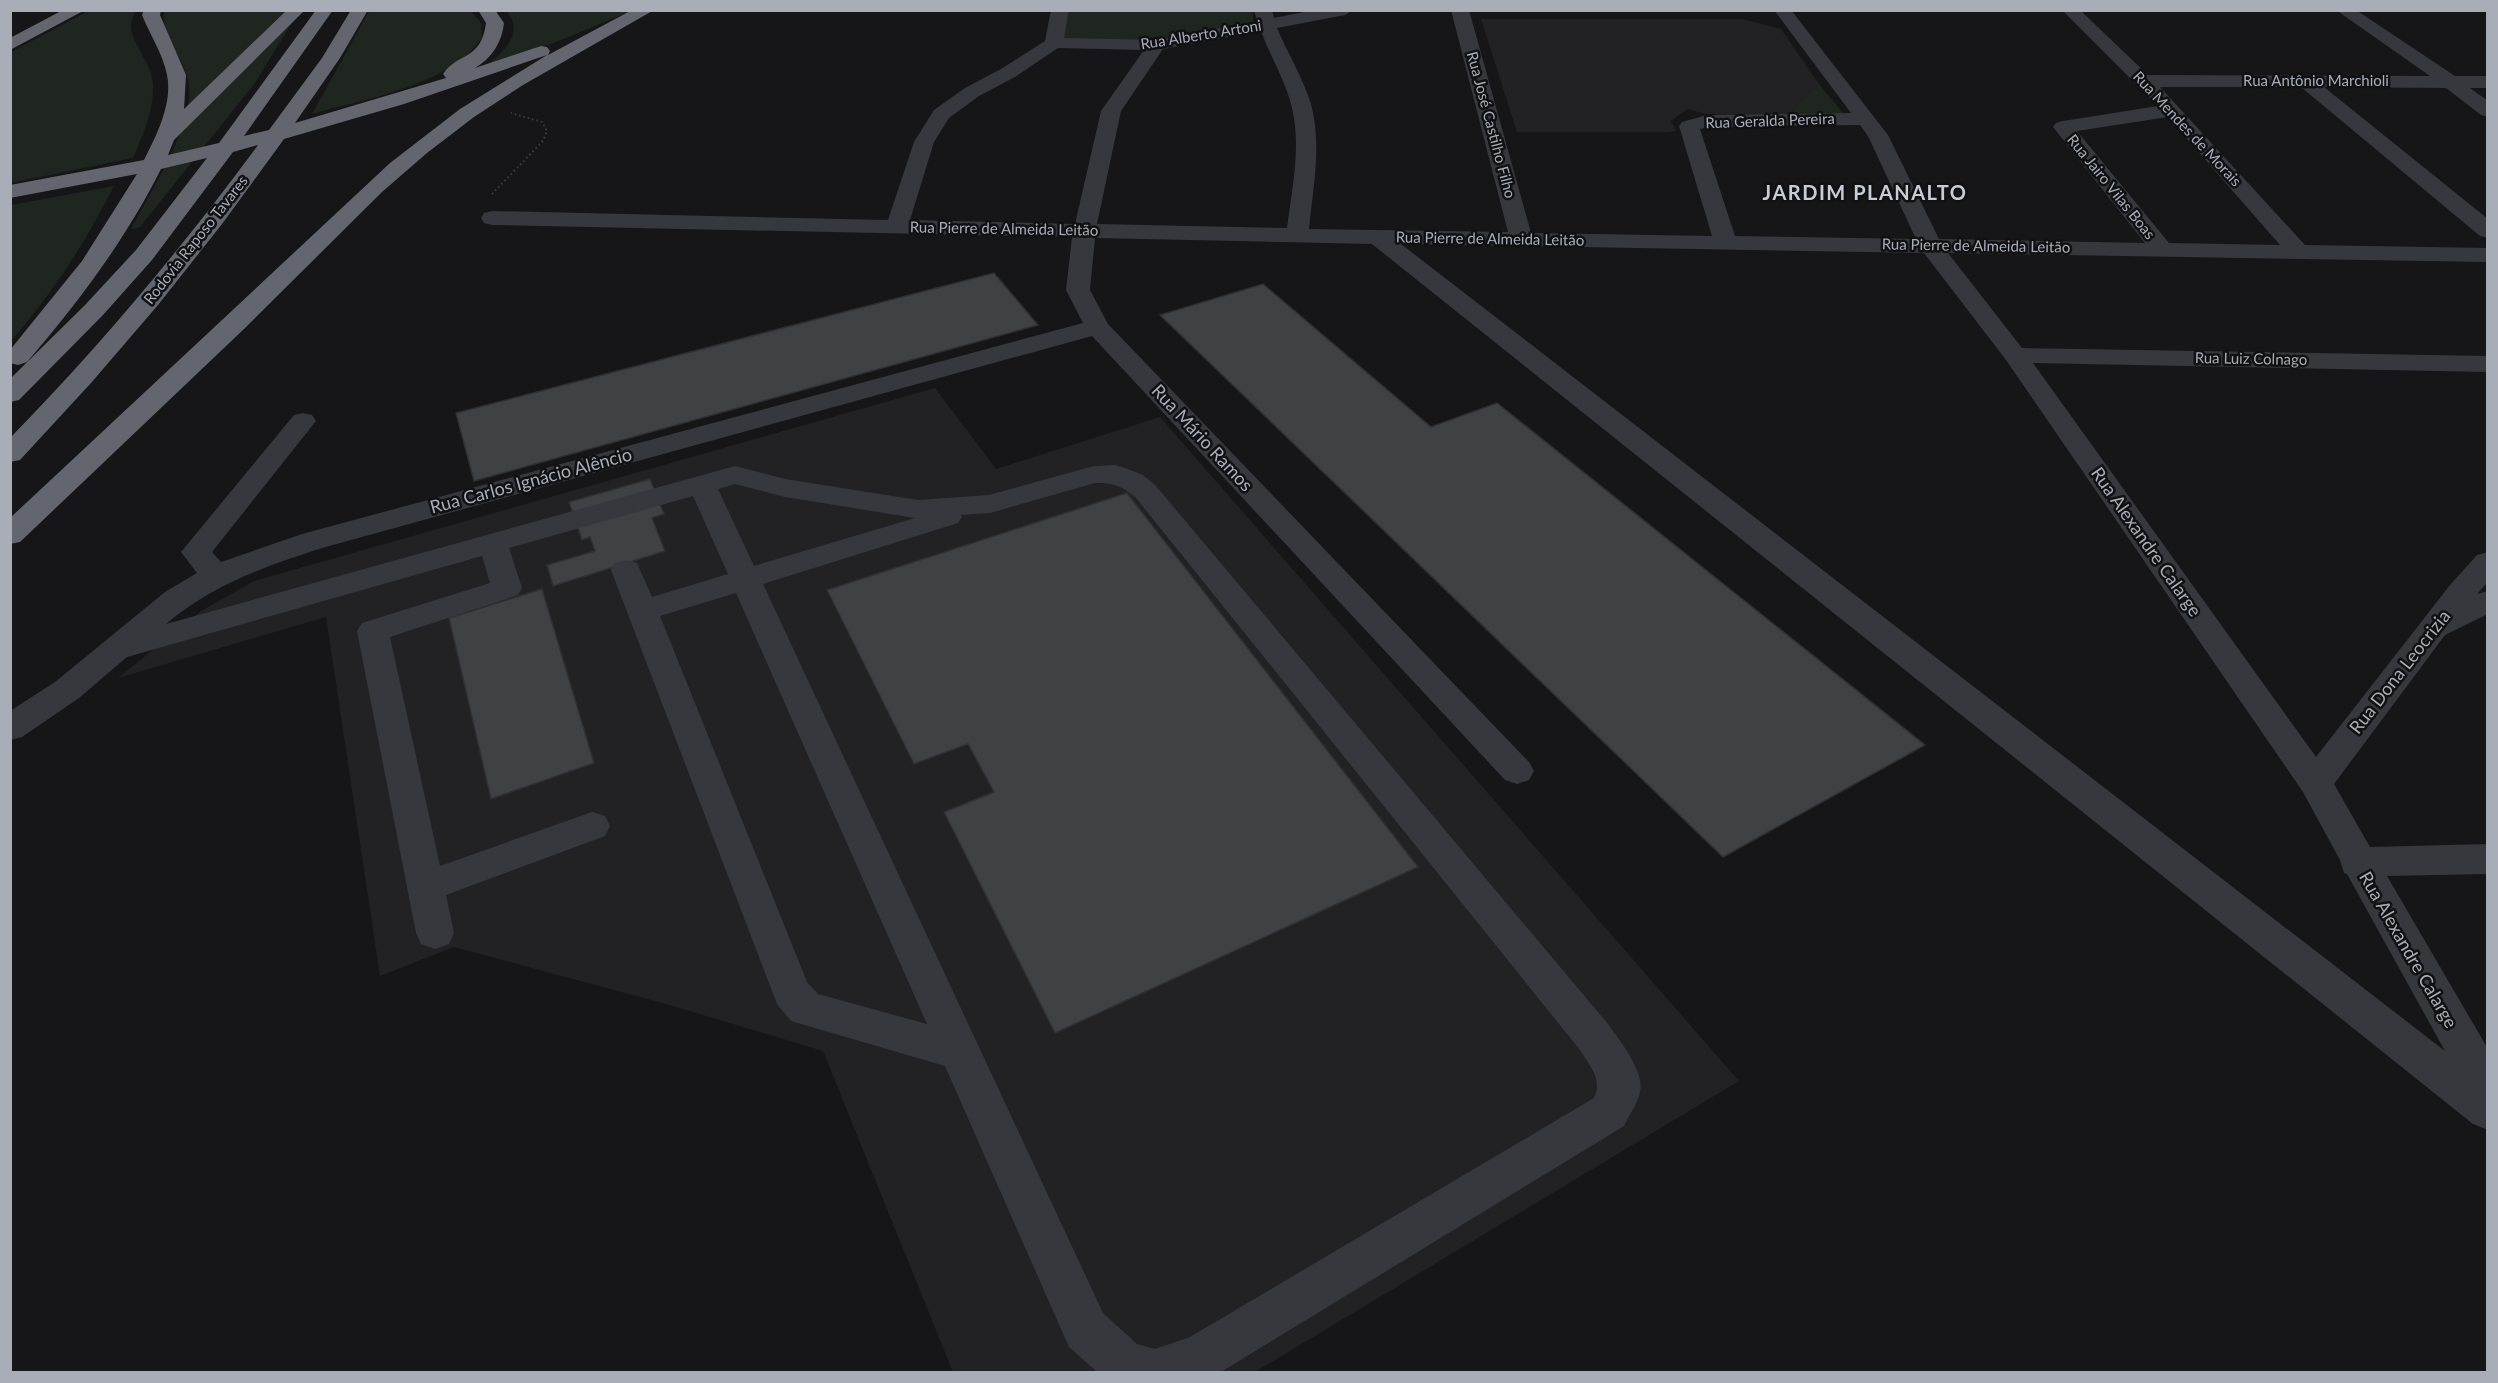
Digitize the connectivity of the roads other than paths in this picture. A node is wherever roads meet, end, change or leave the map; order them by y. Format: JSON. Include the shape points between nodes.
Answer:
{"nodes":[{"id":1,"x":55,"y":10,"type":"edge"},
{"id":2,"x":77,"y":10,"type":"edge"},
{"id":3,"x":153,"y":10,"type":"edge"},
{"id":4,"x":297,"y":10,"type":"edge"},
{"id":5,"x":325,"y":10,"type":"edge"},
{"id":6,"x":360,"y":10,"type":"edge"},
{"id":7,"x":486,"y":10,"type":"edge"},
{"id":8,"x":1060,"y":10,"type":"edge"},
{"id":9,"x":1345,"y":10,"type":"edge"},
{"id":10,"x":1460,"y":10,"type":"edge"},
{"id":11,"x":1782,"y":10,"type":"edge"},
{"id":12,"x":2070,"y":10,"type":"edge"},
{"id":13,"x":2344,"y":10,"type":"edge"},
{"id":14,"x":641,"y":13,"type":"edge"},
{"id":15,"x":1265,"y":18,"type":"edge"},
{"id":16,"x":10,"y":40,"type":"edge"},
{"id":17,"x":1054,"y":43,"type":"junction"},
{"id":18,"x":10,"y":45,"type":"edge"},
{"id":19,"x":1157,"y":45,"type":"junction"},
{"id":20,"x":2144,"y":81,"type":"junction"},
{"id":21,"x":2305,"y":81,"type":"junction"},
{"id":22,"x":2451,"y":82,"type":"junction"},
{"id":23,"x":2487,"y":82,"type":"edge"},
{"id":24,"x":414,"y":95,"type":"junction"},
{"id":25,"x":2173,"y":110,"type":"junction"},
{"id":26,"x":2487,"y":111,"type":"edge"},
{"id":27,"x":1865,"y":119,"type":"junction"},
{"id":28,"x":163,"y":138,"type":"junction"},
{"id":29,"x":15,"y":190,"type":"edge"},
{"id":30,"x":492,"y":218,"type":"road end"},
{"id":31,"x":897,"y":227,"type":"junction"},
{"id":32,"x":1084,"y":231,"type":"junction"},
{"id":33,"x":2487,"y":231,"type":"edge"},
{"id":34,"x":1297,"y":235,"type":"junction"},
{"id":35,"x":1378,"y":237,"type":"junction"},
{"id":36,"x":1521,"y":239,"type":"junction"},
{"id":37,"x":1726,"y":243,"type":"junction"},
{"id":38,"x":1930,"y":245,"type":"junction"},
{"id":39,"x":2161,"y":248,"type":"junction"},
{"id":40,"x":2299,"y":252,"type":"junction"},
{"id":41,"x":2487,"y":255,"type":"edge"},
{"id":42,"x":1097,"y":327,"type":"junction"},
{"id":43,"x":2015,"y":354,"type":"junction"},
{"id":44,"x":2487,"y":364,"type":"edge"},
{"id":45,"x":10,"y":365,"type":"edge"},
{"id":46,"x":10,"y":394,"type":"edge"},
{"id":47,"x":303,"y":421,"type":"dead end"},
{"id":48,"x":10,"y":454,"type":"edge"},
{"id":49,"x":702,"y":484,"type":"junction"},
{"id":50,"x":990,"y":504,"type":"junction"},
{"id":51,"x":10,"y":535,"type":"edge"},
{"id":52,"x":493,"y":543,"type":"junction"},
{"id":53,"x":2487,"y":562,"type":"edge"},
{"id":54,"x":626,"y":570,"type":"dead end"},
{"id":55,"x":216,"y":576,"type":"junction"},
{"id":56,"x":744,"y":579,"type":"junction"},
{"id":57,"x":2487,"y":602,"type":"edge"},
{"id":58,"x":642,"y":611,"type":"junction"},
{"id":59,"x":2433,"y":630,"type":"junction"},
{"id":60,"x":113,"y":650,"type":"junction"},
{"id":61,"x":10,"y":728,"type":"edge"},
{"id":62,"x":1517,"y":771,"type":"dead end"},
{"id":63,"x":2315,"y":783,"type":"junction"},
{"id":64,"x":592,"y":826,"type":"dead end"},
{"id":65,"x":2487,"y":859,"type":"edge"},
{"id":66,"x":2357,"y":862,"type":"junction"},
{"id":67,"x":425,"y":887,"type":"junction"},
{"id":68,"x":435,"y":933,"type":"dead end"},
{"id":69,"x":960,"y":1052,"type":"junction"},
{"id":70,"x":2487,"y":1089,"type":"edge"},
{"id":71,"x":2487,"y":1110,"type":"edge"},
{"id":72,"x":1151,"y":1372,"type":"edge"},
{"id":73,"x":1159,"y":1372,"type":"edge"}],
"edges":[{"from":1,"to":16,"type":"highway"},
{"from":2,"to":18,"type":"highway"},
{"from":3,"to":28,"type":"highway","via":[[151,15],[178,82],[174,114]]},
{"from":4,"to":28,"type":"highway"},
{"from":5,"to":46,"type":"highway","name":"Rodovia Raposo Tavares","via":[[144,255]]},
{"from":6,"to":48,"type":"highway","name":"Rodovia Raposo Tavares","via":[[310,88],[190,252]]},
{"from":7,"to":24,"type":"highway","via":[[495,23],[493,39],[475,60]]},
{"from":8,"to":17,"type":"street"},
{"from":9,"to":15,"type":"street","name":"Rua Alberto Artoni"},
{"from":10,"to":36,"type":"street","name":"Rua José Castilho Filho"},
{"from":11,"to":27,"type":"street","name":"Rua Alexandre Calarge"},
{"from":12,"to":20,"type":"street","name":"Rua Mendes de Morais"},
{"from":13,"to":22,"type":"street"},
{"from":14,"to":24,"type":"highway"},
{"from":14,"to":51,"type":"highway","via":[[550,61],[445,128],[397,167]]},
{"from":15,"to":19,"type":"street","name":"Rua Alberto Artoni"},
{"from":15,"to":34,"type":"street","via":[[1304,118],[1306,147]]},
{"from":17,"to":19,"type":"street","name":"Rua Alberto Artoni"},
{"from":17,"to":31,"type":"street","via":[[941,114],[924,142]]},
{"from":19,"to":32,"type":"street","name":"Rua Mário Ramos","via":[[1111,111]]},
{"from":20,"to":21,"type":"street","name":"Rua Antônio Marchioli"},
{"from":20,"to":25,"type":"street","name":"Rua Mendes de Morais"},
{"from":21,"to":22,"type":"street","name":"Rua Antônio Marchioli"},
{"from":21,"to":33,"type":"street"},
{"from":22,"to":23,"type":"street","name":"Rua Antônio Marchioli"},
{"from":22,"to":26,"type":"street"},
{"from":24,"to":29,"type":"highway","via":[[223,148]]},
{"from":25,"to":39,"type":"street","name":"Rua Jairo Vilas Boas","via":[[2063,127]]},
{"from":25,"to":40,"type":"street","name":"Rua Mendes de Morais"},
{"from":27,"to":37,"type":"street","name":"Rua Geralda Pereira","via":[[1707,121],[1689,126]]},
{"from":27,"to":38,"type":"street","name":"Rua Alexandre Calarge","via":[[1878,135]]},
{"from":28,"to":45,"type":"highway","via":[[150,171],[114,229],[47,325]]},
{"from":30,"to":31,"type":"street","name":"Rua Pierre de Almeida Leitão"},
{"from":31,"to":32,"type":"street","name":"Rua Pierre de Almeida Leitão"},
{"from":32,"to":34,"type":"street","name":"Rua Pierre de Almeida Leitão"},
{"from":32,"to":42,"type":"street","name":"Rua Mário Ramos","via":[[1078,290]]},
{"from":34,"to":35,"type":"street","name":"Rua Pierre de Almeida Leitão"},
{"from":35,"to":36,"type":"street","name":"Rua Pierre de Almeida Leitão"},
{"from":35,"to":71,"type":"street"},
{"from":36,"to":37,"type":"street","name":"Rua Pierre de Almeida Leitão"},
{"from":37,"to":38,"type":"street","name":"Rua Pierre de Almeida Leitão"},
{"from":38,"to":39,"type":"street","name":"Rua Pierre de Almeida Leitão"},
{"from":38,"to":43,"type":"street","name":"Rua Alexandre Calarge"},
{"from":39,"to":40,"type":"street","name":"Rua Pierre de Almeida Leitão"},
{"from":40,"to":41,"type":"street","name":"Rua Pierre de Almeida Leitão"},
{"from":42,"to":55,"type":"street","name":"Rua Carlos Ignácio Alêncio","via":[[312,541]]},
{"from":42,"to":62,"type":"street","name":"Rua Mário Ramos"},
{"from":43,"to":44,"type":"street","name":"Rua Luiz Colnago"},
{"from":43,"to":63,"type":"street","name":"Rua Alexandre Calarge"},
{"from":47,"to":55,"type":"street","via":[[196,552]]},
{"from":49,"to":50,"type":"street","via":[[735,475],[785,488],[918,509]]},
{"from":49,"to":52,"type":"street"},
{"from":49,"to":56,"type":"street"},
{"from":50,"to":56,"type":"street"},
{"from":50,"to":73,"type":"street","via":[[1094,475],[1115,474],[1146,492],[1594,1037],[1616,1070],[1620,1090],[1609,1112],[1203,1356]]},
{"from":52,"to":60,"type":"street"},
{"from":52,"to":67,"type":"street","via":[[507,588],[373,631]]},
{"from":53,"to":59,"type":"street","name":"Rua Dona Leocrizia"},
{"from":54,"to":58,"type":"street"},
{"from":55,"to":60,"type":"street","name":"Rua Carlos Ignácio Alêncio","via":[[176,599]]},
{"from":56,"to":58,"type":"street"},
{"from":56,"to":69,"type":"street"},
{"from":57,"to":59,"type":"street"},
{"from":58,"to":69,"type":"street","via":[[791,992],[805,1008]]},
{"from":59,"to":63,"type":"street","name":"Rua Dona Leocrizia"},
{"from":60,"to":61,"type":"street","name":"Rua Carlos Ignácio Alêncio","via":[[67,690]]},
{"from":63,"to":66,"type":"street","name":"Rua Alexandre Calarge"},
{"from":64,"to":67,"type":"street"},
{"from":65,"to":66,"type":"street"},
{"from":66,"to":70,"type":"street","name":"Rua Alexandre Calarge"},
{"from":67,"to":68,"type":"street"},
{"from":69,"to":72,"type":"street","via":[[1086,1330],[1123,1364]]}]}
